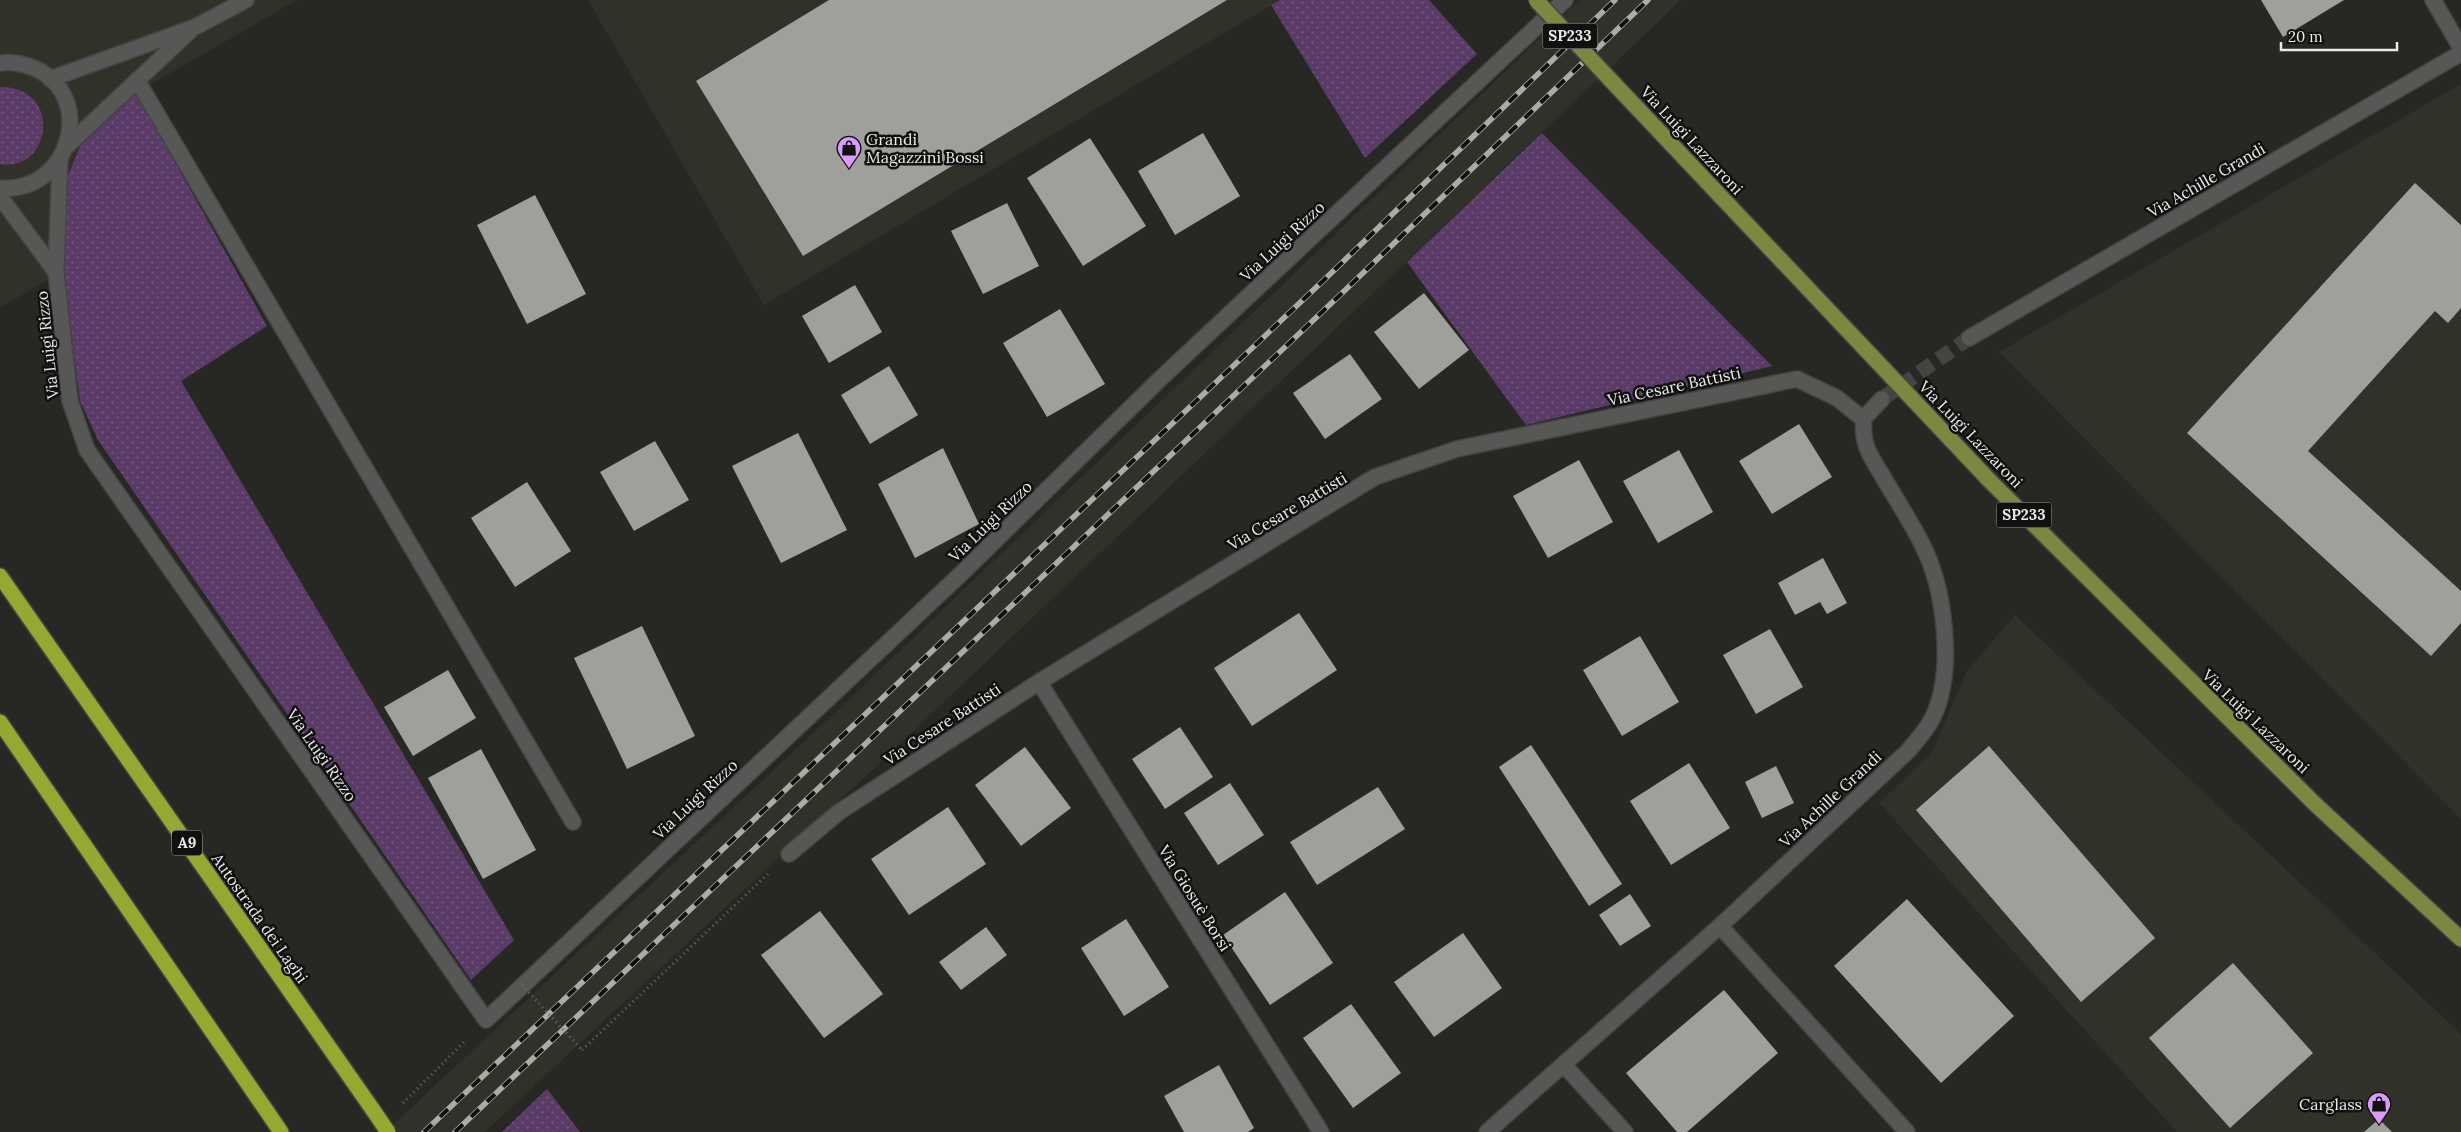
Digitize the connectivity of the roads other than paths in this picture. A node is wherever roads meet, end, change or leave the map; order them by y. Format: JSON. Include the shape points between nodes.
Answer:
{"nodes":[{"id":1,"x":1536,"y":0,"type":"edge"},
{"id":2,"x":1565,"y":0,"type":"edge"},
{"id":3,"x":2433,"y":0,"type":"edge"},
{"id":4,"x":241,"y":1,"type":"edge"},
{"id":5,"x":195,"y":27,"type":"junction"},
{"id":6,"x":2461,"y":48,"type":"edge"},
{"id":7,"x":2461,"y":53,"type":"edge"},
{"id":8,"x":4,"y":60,"type":"edge"},
{"id":9,"x":50,"y":79,"type":"junction"},
{"id":10,"x":138,"y":80,"type":"junction"},
{"id":11,"x":64,"y":153,"type":"junction"},
{"id":12,"x":0,"y":188,"type":"edge"},
{"id":13,"x":0,"y":197,"type":"edge"},
{"id":14,"x":56,"y":272,"type":"junction"},
{"id":15,"x":1969,"y":338,"type":"tunnel mouth"},
{"id":16,"x":1882,"y":399,"type":"tunnel mouth"},
{"id":17,"x":1863,"y":419,"type":"junction"},
{"id":18,"x":0,"y":576,"type":"edge"},
{"id":19,"x":1039,"y":682,"type":"junction"},
{"id":20,"x":0,"y":722,"type":"edge"},
{"id":21,"x":573,"y":822,"type":"dead end"},
{"id":22,"x":789,"y":854,"type":"road end"},
{"id":23,"x":1720,"y":926,"type":"junction"},
{"id":24,"x":2461,"y":939,"type":"edge"},
{"id":25,"x":1564,"y":1065,"type":"junction"},
{"id":26,"x":281,"y":1132,"type":"edge"},
{"id":27,"x":388,"y":1132,"type":"edge"},
{"id":28,"x":1321,"y":1132,"type":"edge"},
{"id":29,"x":1487,"y":1132,"type":"edge"},
{"id":30,"x":1625,"y":1132,"type":"edge"},
{"id":31,"x":1907,"y":1132,"type":"edge"}],
"edges":[{"from":1,"to":24,"type":"main road","name":"Via Luigi Lazzaroni","number":"SP233","bridge":true,"via":[[1996,487],[2308,797]]},
{"from":2,"to":14,"type":"street","name":"Via Luigi Rizzo","via":[[1160,379],[963,572],[486,1020],[87,450],[70,401]]},
{"from":3,"to":6,"type":"street"},
{"from":4,"to":5,"type":"street"},
{"from":5,"to":9,"type":"street"},
{"from":5,"to":10,"type":"street"},
{"from":7,"to":15,"type":"street","name":"Via Achille Grandi"},
{"from":8,"to":9,"type":"street","via":[[38,70]]},
{"from":9,"to":11,"type":"street","name":"Via Luigi Rizzo","via":[[62,94],[68,110],[70,128]]},
{"from":10,"to":11,"type":"street"},
{"from":10,"to":21,"type":"street"},
{"from":11,"to":12,"type":"street","via":[[51,171],[39,180],[25,186]]},
{"from":11,"to":14,"type":"street","name":"Via Luigi Rizzo"},
{"from":13,"to":14,"type":"street","name":"Via Luigi Rizzo"},
{"from":16,"to":17,"type":"street"},
{"from":17,"to":19,"type":"street","name":"Via Cesare Battisti","via":[[1837,398],[1797,379],[1457,448],[1375,477]]},
{"from":17,"to":23,"type":"street","name":"Via Achille Grandi","via":[[1868,449],[1930,564],[1940,604],[1945,657],[1940,698],[1933,717],[1908,751]]},
{"from":18,"to":27,"type":"highway","name":"Autostrada dei Laghi","number":"A9","bridge":true},
{"from":19,"to":22,"type":"street","name":"Via Cesare Battisti","via":[[839,812]]},
{"from":19,"to":28,"type":"street","name":"Via Giosuè Borsi"},
{"from":20,"to":26,"type":"highway"},
{"from":23,"to":25,"type":"street","name":"Via Achille Grandi"},
{"from":23,"to":31,"type":"street"},
{"from":25,"to":29,"type":"street","name":"Via Achille Grandi"},
{"from":25,"to":30,"type":"street"}]}
